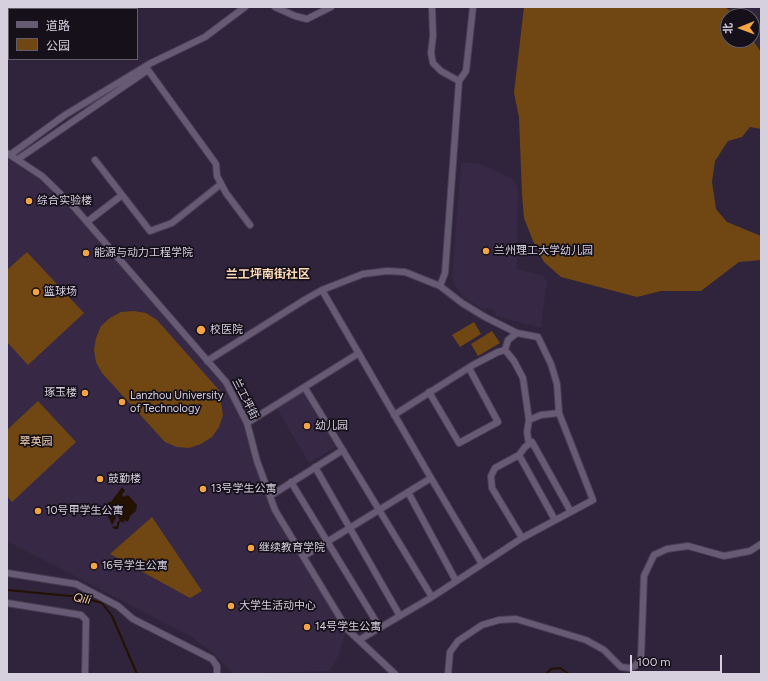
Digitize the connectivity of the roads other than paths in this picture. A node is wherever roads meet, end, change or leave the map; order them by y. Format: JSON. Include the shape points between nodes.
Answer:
{"nodes":[{"id":1,"x":245,"y":7,"type":"edge"},
{"id":2,"x":275,"y":7,"type":"edge"},
{"id":3,"x":331,"y":7,"type":"edge"},
{"id":4,"x":432,"y":7,"type":"edge"},
{"id":5,"x":473,"y":7,"type":"edge"},
{"id":6,"x":459,"y":81,"type":"junction"},
{"id":7,"x":9,"y":154,"type":"edge"},
{"id":8,"x":18,"y":159,"type":"junction"},
{"id":9,"x":95,"y":160,"type":"dead end"},
{"id":10,"x":221,"y":184,"type":"junction"},
{"id":11,"x":122,"y":195,"type":"junction"},
{"id":12,"x":87,"y":222,"type":"junction"},
{"id":13,"x":250,"y":225,"type":"dead end"},
{"id":14,"x":440,"y":286,"type":"junction"},
{"id":15,"x":322,"y":290,"type":"junction"},
{"id":16,"x":517,"y":333,"type":"junction"},
{"id":17,"x":505,"y":350,"type":"junction"},
{"id":18,"x":359,"y":353,"type":"junction"},
{"id":19,"x":207,"y":361,"type":"junction"},
{"id":20,"x":469,"y":368,"type":"junction"},
{"id":21,"x":305,"y":388,"type":"junction"},
{"id":22,"x":429,"y":392,"type":"junction"},
{"id":23,"x":394,"y":414,"type":"junction"},
{"id":24,"x":559,"y":414,"type":"junction"},
{"id":25,"x":529,"y":420,"type":"junction"},
{"id":26,"x":247,"y":423,"type":"junction"},
{"id":27,"x":529,"y":444,"type":"junction"},
{"id":28,"x":343,"y":450,"type":"junction"},
{"id":29,"x":519,"y":455,"type":"junction"},
{"id":30,"x":315,"y":467,"type":"junction"},
{"id":31,"x":431,"y":478,"type":"junction"},
{"id":32,"x":291,"y":482,"type":"junction"},
{"id":33,"x":408,"y":492,"type":"junction"},
{"id":34,"x":270,"y":496,"type":"junction"},
{"id":35,"x":379,"y":512,"type":"junction"},
{"id":36,"x":570,"y":512,"type":"junction"},
{"id":37,"x":555,"y":520,"type":"junction"},
{"id":38,"x":350,"y":528,"type":"junction"},
{"id":39,"x":522,"y":538,"type":"junction"},
{"id":40,"x":327,"y":542,"type":"junction"},
{"id":41,"x":761,"y":544,"type":"edge"},
{"id":42,"x":304,"y":556,"type":"junction"},
{"id":43,"x":482,"y":564,"type":"junction"},
{"id":44,"x":7,"y":573,"type":"edge"},
{"id":45,"x":456,"y":581,"type":"junction"},
{"id":46,"x":432,"y":597,"type":"junction"},
{"id":47,"x":7,"y":603,"type":"edge"},
{"id":48,"x":400,"y":616,"type":"junction"},
{"id":49,"x":380,"y":628,"type":"junction"},
{"id":50,"x":359,"y":640,"type":"junction"},
{"id":51,"x":85,"y":674,"type":"edge"},
{"id":52,"x":217,"y":674,"type":"edge"},
{"id":53,"x":395,"y":674,"type":"edge"},
{"id":54,"x":448,"y":674,"type":"edge"}],
"edges":[{"from":1,"to":7,"type":"street","via":[[205,37],[151,63],[65,115]]},
{"from":2,"to":3,"type":"street","via":[[307,19]]},
{"from":4,"to":6,"type":"street","via":[[433,63],[441,71]]},
{"from":5,"to":6,"type":"street","via":[[466,71]]},
{"from":6,"to":14,"type":"street","via":[[445,273]]},
{"from":7,"to":8,"type":"street","name":"兰工坪街"},
{"from":8,"to":10,"type":"street","via":[[148,70],[216,164]]},
{"from":8,"to":12,"type":"street","name":"兰工坪街","via":[[42,176]]},
{"from":9,"to":11,"type":"street"},
{"from":10,"to":11,"type":"street","via":[[172,224],[150,230]]},
{"from":10,"to":13,"type":"street"},
{"from":11,"to":12,"type":"street"},
{"from":12,"to":19,"type":"street","name":"兰工坪街"},
{"from":14,"to":15,"type":"street","via":[[405,272],[387,271],[363,274]]},
{"from":14,"to":16,"type":"street","via":[[462,303]]},
{"from":15,"to":18,"type":"street"},
{"from":15,"to":19,"type":"street"},
{"from":16,"to":17,"type":"street","via":[[508,340]]},
{"from":16,"to":24,"type":"street","via":[[538,338],[543,344],[557,384]]},
{"from":17,"to":20,"type":"street"},
{"from":17,"to":25,"type":"street","via":[[523,378]]},
{"from":18,"to":21,"type":"street"},
{"from":18,"to":23,"type":"street"},
{"from":19,"to":26,"type":"street","name":"兰工坪街","via":[[226,382]]},
{"from":20,"to":22,"type":"street"},
{"from":20,"to":22,"type":"street","via":[[498,422],[459,443]]},
{"from":21,"to":26,"type":"street"},
{"from":21,"to":28,"type":"street"},
{"from":22,"to":23,"type":"street"},
{"from":23,"to":31,"type":"street"},
{"from":24,"to":25,"type":"street","via":[[541,415]]},
{"from":24,"to":36,"type":"street","via":[[594,500]]},
{"from":25,"to":27,"type":"street"},
{"from":26,"to":34,"type":"street","name":"兰工坪街"},
{"from":27,"to":29,"type":"street"},
{"from":27,"to":36,"type":"street","via":[[532,442]]},
{"from":28,"to":30,"type":"street"},
{"from":28,"to":35,"type":"street"},
{"from":29,"to":37,"type":"street"},
{"from":29,"to":39,"type":"street","via":[[495,468],[491,476],[492,488]]},
{"from":30,"to":32,"type":"street"},
{"from":30,"to":38,"type":"street"},
{"from":31,"to":33,"type":"street"},
{"from":31,"to":43,"type":"street"},
{"from":32,"to":34,"type":"street"},
{"from":32,"to":40,"type":"street"},
{"from":33,"to":35,"type":"street"},
{"from":33,"to":45,"type":"street"},
{"from":34,"to":42,"type":"street","name":"兰工坪街"},
{"from":35,"to":38,"type":"street"},
{"from":35,"to":46,"type":"street"},
{"from":36,"to":37,"type":"street"},
{"from":37,"to":39,"type":"street"},
{"from":38,"to":40,"type":"street"},
{"from":38,"to":48,"type":"street"},
{"from":39,"to":43,"type":"street"},
{"from":40,"to":42,"type":"street"},
{"from":40,"to":49,"type":"street"},
{"from":41,"to":54,"type":"street","via":[[750,551],[724,556],[688,546],[667,548],[654,555],[644,576],[641,658],[635,666],[621,667],[604,650],[586,640],[516,619],[499,620],[469,632],[450,652]]},
{"from":42,"to":50,"type":"street","name":"兰工坪街","via":[[347,629]]},
{"from":43,"to":45,"type":"street"},
{"from":44,"to":52,"type":"street","via":[[76,584],[118,606],[133,619],[212,659],[217,666]]},
{"from":45,"to":46,"type":"street"},
{"from":46,"to":48,"type":"street"},
{"from":47,"to":51,"type":"street","via":[[81,615],[86,620]]},
{"from":48,"to":49,"type":"street"},
{"from":49,"to":50,"type":"street"},
{"from":50,"to":53,"type":"street","name":"兰工坪街"}]}
